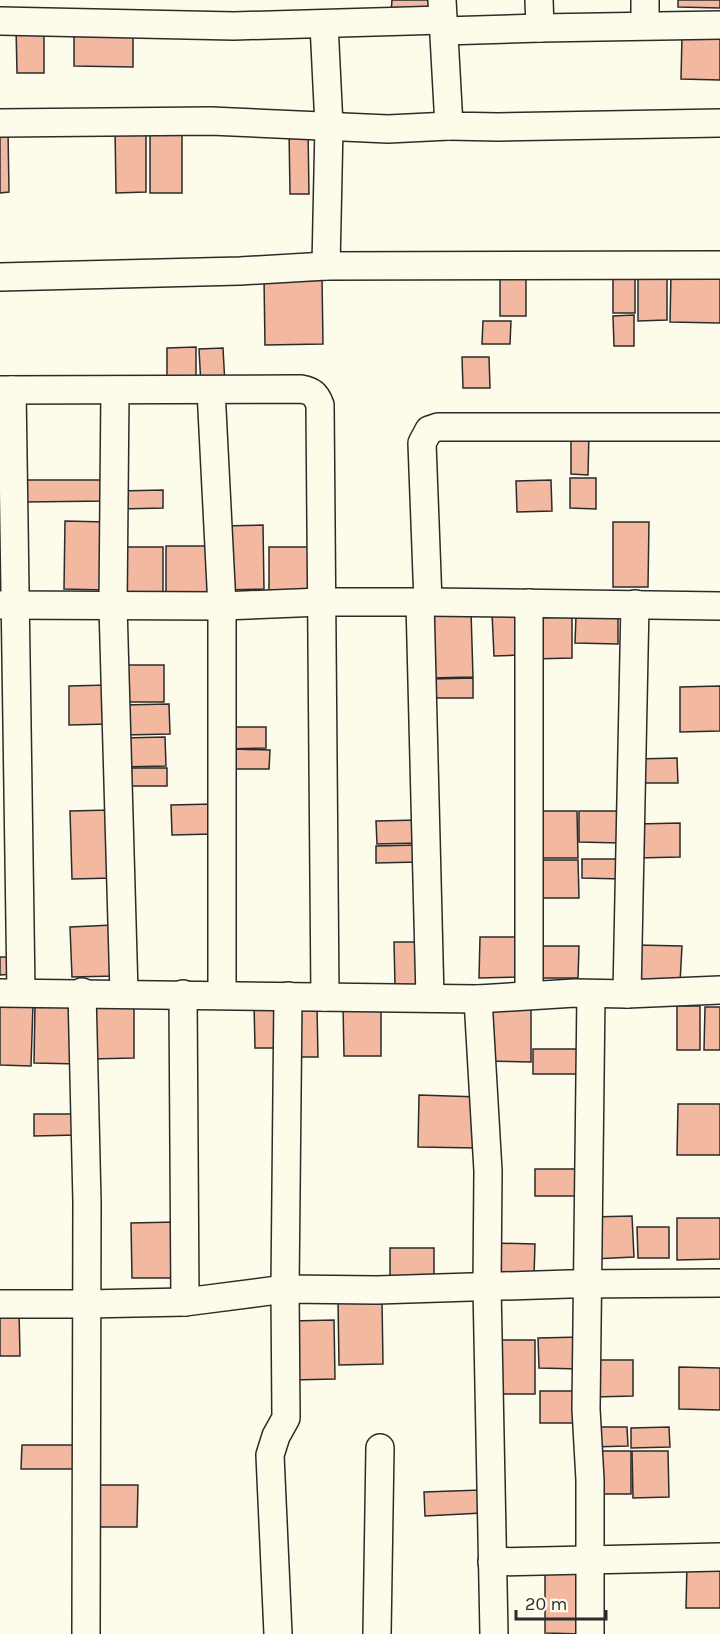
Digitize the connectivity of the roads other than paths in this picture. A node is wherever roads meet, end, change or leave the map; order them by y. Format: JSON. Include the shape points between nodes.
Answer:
{"nodes":[{"id":1,"x":539,"y":0,"type":"edge"},
{"id":2,"x":645,"y":13,"type":"edge"},
{"id":3,"x":443,"y":17,"type":"edge"},
{"id":4,"x":0,"y":21,"type":"edge"},
{"id":5,"x":324,"y":24,"type":"junction"},
{"id":6,"x":720,"y":25,"type":"edge"},
{"id":7,"x":540,"y":28,"type":"junction"},
{"id":8,"x":0,"y":123,"type":"edge"},
{"id":9,"x":720,"y":123,"type":"edge"},
{"id":10,"x":329,"y":126,"type":"junction"},
{"id":11,"x":449,"y":126,"type":"junction"},
{"id":12,"x":720,"y":265,"type":"edge"},
{"id":13,"x":327,"y":266,"type":"junction"},
{"id":14,"x":0,"y":277,"type":"edge"},
{"id":15,"x":6,"y":390,"type":"edge"},
{"id":16,"x":114,"y":390,"type":"junction"},
{"id":17,"x":211,"y":390,"type":"junction"},
{"id":18,"x":720,"y":427,"type":"edge"},
{"id":19,"x":321,"y":602,"type":"junction"},
{"id":20,"x":424,"y":602,"type":"junction"},
{"id":21,"x":529,"y":603,"type":"junction"},
{"id":22,"x":635,"y":604,"type":"junction"},
{"id":23,"x":7,"y":605,"type":"edge"},
{"id":24,"x":113,"y":606,"type":"junction"},
{"id":25,"x":222,"y":606,"type":"junction"},
{"id":26,"x":720,"y":606,"type":"edge"},
{"id":27,"x":720,"y":990,"type":"edge"},
{"id":28,"x":82,"y":992,"type":"junction"},
{"id":29,"x":10,"y":993,"type":"edge"},
{"id":30,"x":124,"y":993,"type":"junction"},
{"id":31,"x":183,"y":994,"type":"junction"},
{"id":32,"x":591,"y":994,"type":"junction"},
{"id":33,"x":627,"y":994,"type":"junction"},
{"id":34,"x":222,"y":995,"type":"junction"},
{"id":35,"x":529,"y":995,"type":"junction"},
{"id":36,"x":288,"y":996,"type":"junction"},
{"id":37,"x":325,"y":997,"type":"junction"},
{"id":38,"x":430,"y":998,"type":"junction"},
{"id":39,"x":478,"y":999,"type":"junction"},
{"id":40,"x":720,"y":1283,"type":"edge"},
{"id":41,"x":588,"y":1284,"type":"junction"},
{"id":42,"x":487,"y":1287,"type":"junction"},
{"id":43,"x":285,"y":1289,"type":"junction"},
{"id":44,"x":184,"y":1302,"type":"junction"},
{"id":45,"x":0,"y":1304,"type":"edge"},
{"id":46,"x":86,"y":1305,"type":"junction"},
{"id":47,"x":380,"y":1448,"type":"dead end"},
{"id":48,"x":720,"y":1557,"type":"edge"},
{"id":49,"x":590,"y":1560,"type":"junction"},
{"id":50,"x":492,"y":1562,"type":"junction"},
{"id":51,"x":86,"y":1634,"type":"edge"},
{"id":52,"x":278,"y":1634,"type":"edge"},
{"id":53,"x":377,"y":1634,"type":"edge"},
{"id":54,"x":494,"y":1634,"type":"edge"},
{"id":55,"x":590,"y":1634,"type":"edge"}],
"edges":[{"from":1,"to":7,"type":"street"},
{"from":2,"to":6,"type":"street"},
{"from":2,"to":7,"type":"street"},
{"from":3,"to":5,"type":"street"},
{"from":3,"to":7,"type":"street"},
{"from":3,"to":11,"type":"street"},
{"from":4,"to":5,"type":"street"},
{"from":5,"to":10,"type":"street"},
{"from":8,"to":10,"type":"street","via":[[212,121]]},
{"from":9,"to":11,"type":"street"},
{"from":10,"to":11,"type":"street"},
{"from":10,"to":13,"type":"street"},
{"from":12,"to":13,"type":"street"},
{"from":13,"to":14,"type":"street"},
{"from":15,"to":16,"type":"street"},
{"from":15,"to":23,"type":"street"},
{"from":16,"to":17,"type":"street"},
{"from":16,"to":24,"type":"street"},
{"from":17,"to":19,"type":"street","via":[[301,388],[317,396]]},
{"from":17,"to":25,"type":"street"},
{"from":18,"to":20,"type":"street","via":[[429,430],[422,443]]},
{"from":19,"to":20,"type":"street"},
{"from":19,"to":25,"type":"street"},
{"from":19,"to":37,"type":"street"},
{"from":20,"to":21,"type":"street"},
{"from":20,"to":38,"type":"street"},
{"from":21,"to":22,"type":"street"},
{"from":21,"to":35,"type":"street"},
{"from":22,"to":26,"type":"street"},
{"from":22,"to":33,"type":"street"},
{"from":23,"to":24,"type":"street"},
{"from":23,"to":29,"type":"street"},
{"from":24,"to":25,"type":"street"},
{"from":24,"to":30,"type":"street"},
{"from":25,"to":34,"type":"street"},
{"from":27,"to":33,"type":"street"},
{"from":28,"to":29,"type":"street"},
{"from":28,"to":30,"type":"street"},
{"from":28,"to":46,"type":"street"},
{"from":30,"to":31,"type":"street"},
{"from":31,"to":34,"type":"street"},
{"from":31,"to":44,"type":"street"},
{"from":32,"to":33,"type":"street"},
{"from":32,"to":35,"type":"street"},
{"from":32,"to":41,"type":"street"},
{"from":34,"to":36,"type":"street"},
{"from":35,"to":39,"type":"street"},
{"from":36,"to":37,"type":"street"},
{"from":36,"to":43,"type":"street"},
{"from":37,"to":38,"type":"street"},
{"from":38,"to":39,"type":"street"},
{"from":39,"to":42,"type":"street","via":[[488,1171]]},
{"from":40,"to":41,"type":"street"},
{"from":41,"to":42,"type":"street"},
{"from":41,"to":49,"type":"street"},
{"from":42,"to":43,"type":"street"},
{"from":42,"to":50,"type":"street"},
{"from":43,"to":44,"type":"street"},
{"from":43,"to":52,"type":"street","via":[[286,1418],[270,1455]]},
{"from":44,"to":46,"type":"street"},
{"from":45,"to":46,"type":"street"},
{"from":46,"to":51,"type":"street"},
{"from":47,"to":53,"type":"street"},
{"from":48,"to":49,"type":"street"},
{"from":49,"to":50,"type":"street"},
{"from":49,"to":55,"type":"street"},
{"from":50,"to":54,"type":"street"}]}
